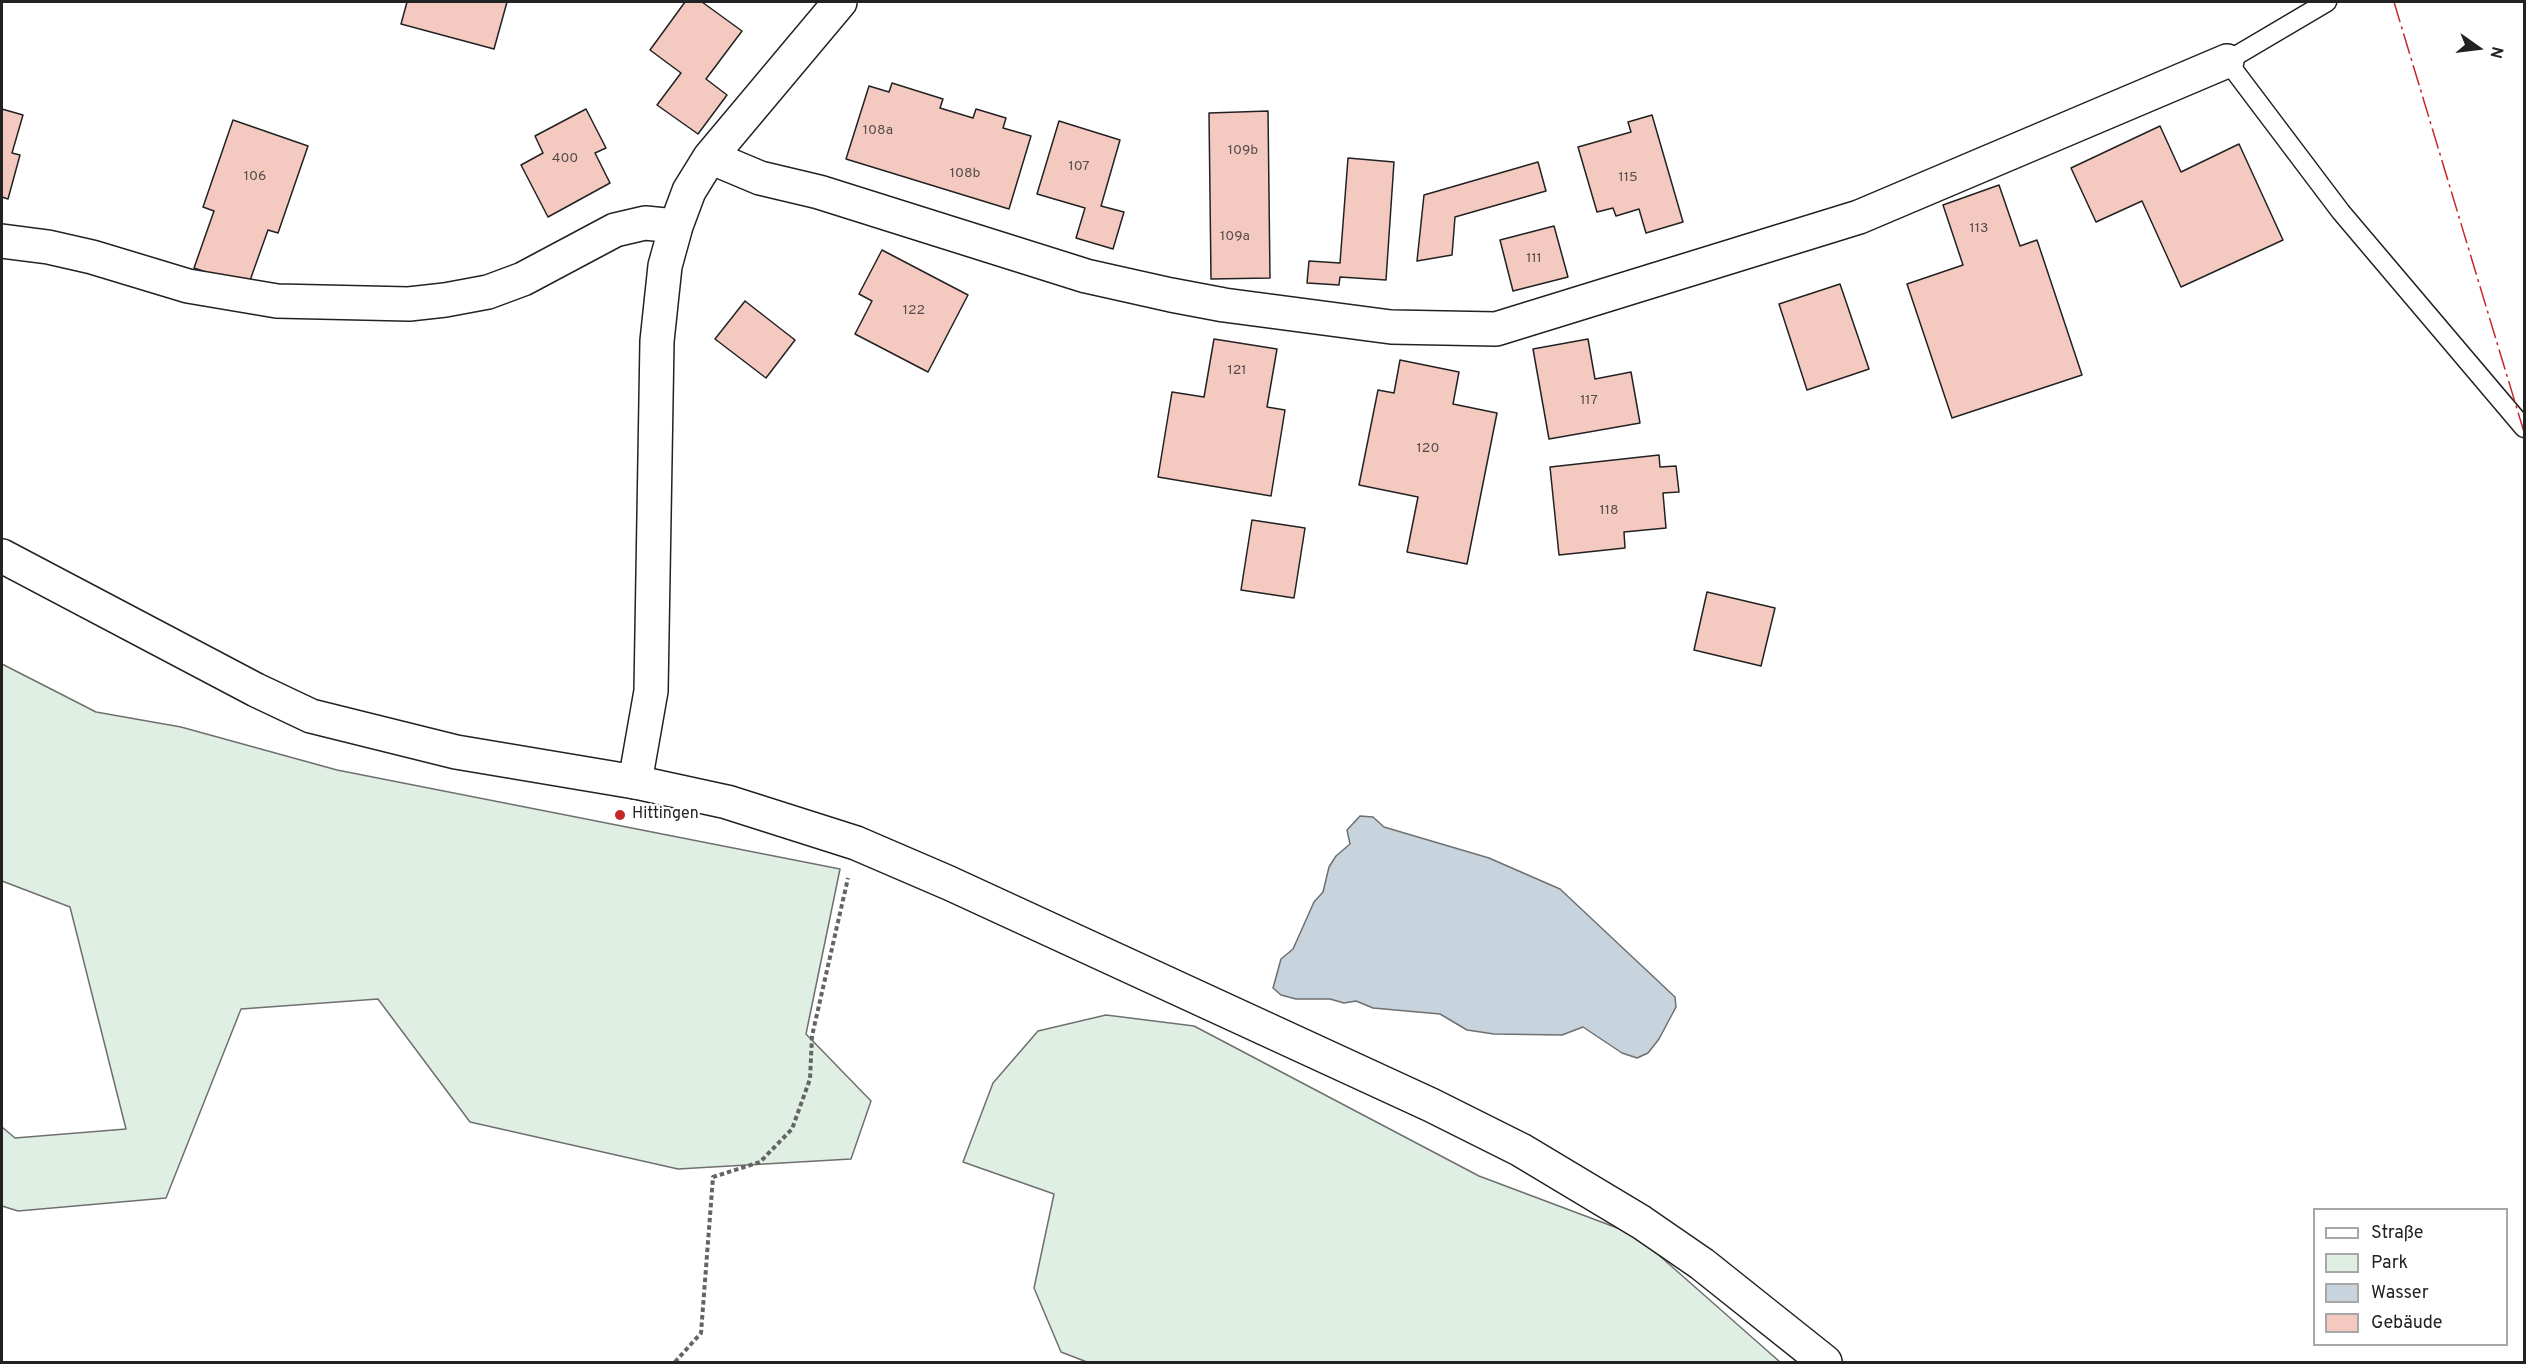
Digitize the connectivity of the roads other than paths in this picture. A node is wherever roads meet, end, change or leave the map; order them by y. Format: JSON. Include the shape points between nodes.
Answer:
{"nodes":[{"id":1,"x":840,"y":2,"type":"edge"},
{"id":2,"x":2328,"y":2,"type":"edge"},
{"id":3,"x":2227,"y":61,"type":"junction"},
{"id":4,"x":710,"y":157,"type":"junction"},
{"id":5,"x":676,"y":226,"type":"junction"},
{"id":6,"x":2,"y":241,"type":"edge"},
{"id":7,"x":2524,"y":428,"type":"edge"},
{"id":8,"x":2,"y":556,"type":"edge"},
{"id":9,"x":635,"y":782,"type":"junction"},
{"id":10,"x":1825,"y":1362,"type":"edge"}],
"edges":[{"from":1,"to":4,"type":"street"},
{"from":2,"to":3,"type":"lane"},
{"from":3,"to":4,"type":"street","via":[[1859,217],[1496,329],[1391,327],[1171,295],[1086,276],[819,192],[760,178]]},
{"from":3,"to":7,"type":"lane","via":[[2341,212]]},
{"from":4,"to":5,"type":"street","via":[[689,191]]},
{"from":5,"to":6,"type":"street","via":[[645,223],[615,230],[523,279],[488,292],[446,300],[370,305],[277,302],[233,295],[160,279],[92,257]]},
{"from":5,"to":9,"type":"street","via":[[665,266],[657,341],[651,692]]},
{"from":8,"to":9,"type":"street","via":[[311,716],[456,753]]},
{"from":9,"to":10,"type":"street","via":[[727,802],[856,843],[1399,1090],[1521,1150],[1631,1215],[1702,1264]]}]}
